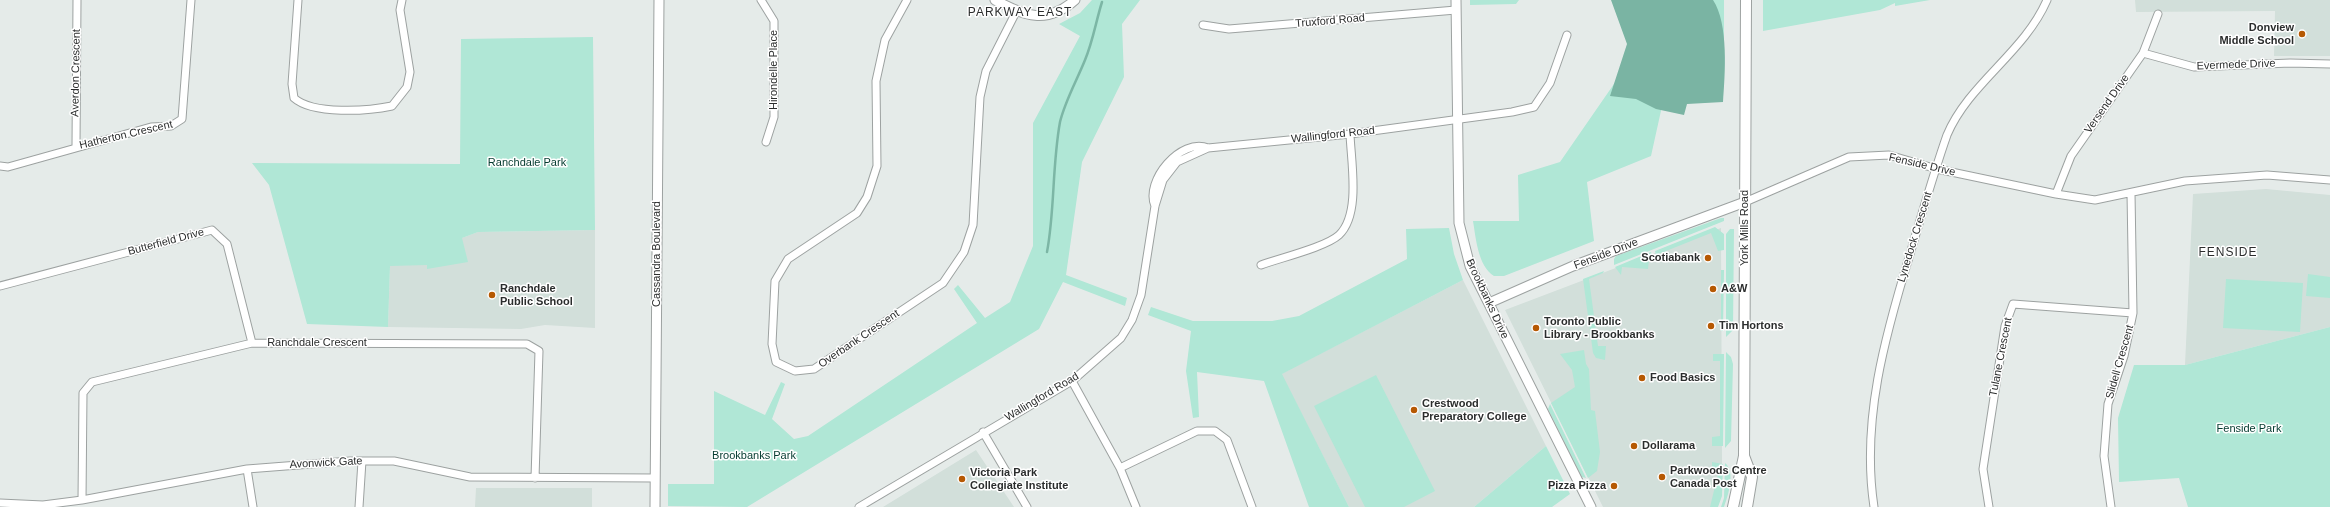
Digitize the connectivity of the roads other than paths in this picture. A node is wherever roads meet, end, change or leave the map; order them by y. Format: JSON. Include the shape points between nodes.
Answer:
{"nodes":[{"id":1,"x":77,"y":0,"type":"edge"},
{"id":2,"x":191,"y":0,"type":"edge"},
{"id":3,"x":298,"y":0,"type":"edge"},
{"id":4,"x":402,"y":0,"type":"edge"},
{"id":5,"x":659,"y":0,"type":"edge"},
{"id":6,"x":761,"y":0,"type":"edge"},
{"id":7,"x":907,"y":0,"type":"edge"},
{"id":8,"x":995,"y":0,"type":"edge"},
{"id":9,"x":1075,"y":0,"type":"edge"},
{"id":10,"x":1456,"y":0,"type":"edge"},
{"id":11,"x":1746,"y":0,"type":"edge"},
{"id":12,"x":2047,"y":0,"type":"edge"},
{"id":13,"x":1456,"y":10,"type":"junction"},
{"id":14,"x":1016,"y":12,"type":"junction"},
{"id":15,"x":2158,"y":14,"type":"dead end"},
{"id":16,"x":1203,"y":25,"type":"dead end"},
{"id":17,"x":1568,"y":35,"type":"dead end"},
{"id":18,"x":2143,"y":53,"type":"junction"},
{"id":19,"x":2330,"y":64,"type":"edge"},
{"id":20,"x":1458,"y":118,"type":"junction"},
{"id":21,"x":1350,"y":134,"type":"junction"},
{"id":22,"x":766,"y":142,"type":"dead end"},
{"id":23,"x":76,"y":147,"type":"junction"},
{"id":24,"x":0,"y":166,"type":"edge"},
{"id":25,"x":1937,"y":169,"type":"junction"},
{"id":26,"x":2330,"y":180,"type":"edge"},
{"id":27,"x":2131,"y":193,"type":"junction"},
{"id":28,"x":2056,"y":194,"type":"junction"},
{"id":29,"x":1745,"y":202,"type":"junction"},
{"id":30,"x":1261,"y":265,"type":"dead end"},
{"id":31,"x":0,"y":286,"type":"edge"},
{"id":32,"x":1489,"y":303,"type":"junction"},
{"id":33,"x":2133,"y":313,"type":"junction"},
{"id":34,"x":252,"y":343,"type":"junction"},
{"id":35,"x":1072,"y":381,"type":"junction"},
{"id":36,"x":983,"y":432,"type":"junction"},
{"id":37,"x":1744,"y":456,"type":"junction"},
{"id":38,"x":362,"y":461,"type":"junction"},
{"id":39,"x":247,"y":468,"type":"junction"},
{"id":40,"x":1120,"y":468,"type":"junction"},
{"id":41,"x":535,"y":478,"type":"junction"},
{"id":42,"x":655,"y":478,"type":"junction"},
{"id":43,"x":1735,"y":496,"type":"junction"},
{"id":44,"x":82,"y":500,"type":"junction"},
{"id":45,"x":0,"y":503,"type":"edge"},
{"id":46,"x":253,"y":507,"type":"edge"},
{"id":47,"x":359,"y":507,"type":"edge"},
{"id":48,"x":655,"y":507,"type":"edge"},
{"id":49,"x":859,"y":507,"type":"edge"},
{"id":50,"x":1027,"y":507,"type":"edge"},
{"id":51,"x":1136,"y":507,"type":"edge"},
{"id":52,"x":1252,"y":507,"type":"edge"},
{"id":53,"x":1591,"y":507,"type":"edge"},
{"id":54,"x":1733,"y":507,"type":"edge"},
{"id":55,"x":1737,"y":507,"type":"edge"},
{"id":56,"x":1747,"y":507,"type":"edge"},
{"id":57,"x":1874,"y":507,"type":"edge"},
{"id":58,"x":1989,"y":507,"type":"edge"},
{"id":59,"x":2111,"y":507,"type":"edge"}],
"edges":[{"from":1,"to":23,"type":"street","name":"Averdon Crescent"},
{"from":2,"to":23,"type":"street","name":"Hatherton Crescent","via":[[182,119],[171,126],[150,127]]},
{"from":3,"to":4,"type":"street","via":[[292,84],[294,98],[300,104],[311,108],[370,110],[392,106],[407,87],[410,72],[400,10]]},
{"from":5,"to":42,"type":"street","name":"Cassandra Boulevard"},
{"from":6,"to":22,"type":"street","name":"Hirondelle Place","via":[[774,20],[774,117]]},
{"from":7,"to":14,"type":"street","name":"Overbank Crescent","via":[[885,40],[876,81],[877,166],[867,197],[857,213],[788,259],[775,281],[773,350],[776,362],[795,371],[814,369],[943,283],[964,252],[973,225],[980,97],[986,71]]},
{"from":8,"to":14,"type":"street"},
{"from":9,"to":14,"type":"street","via":[[1048,15],[1026,15]]},
{"from":10,"to":13,"type":"street","name":"Brookbanks Drive"},
{"from":11,"to":29,"type":"main road","name":"York Mills Road"},
{"from":12,"to":25,"type":"street","name":"Lynedock Crescent","via":[[2031,29],[1957,115],[1946,136]]},
{"from":13,"to":16,"type":"street","name":"Truxford Road","via":[[1230,29]]},
{"from":13,"to":20,"type":"street","name":"Brookbanks Drive"},
{"from":15,"to":18,"type":"street","name":"Versend Drive"},
{"from":17,"to":20,"type":"street","name":"Wallingford Road","via":[[1550,83],[1534,107]]},
{"from":18,"to":19,"type":"street","name":"Evermede Drive","via":[[2194,67]]},
{"from":18,"to":28,"type":"street","name":"Versend Drive","via":[[2070,156]]},
{"from":20,"to":21,"type":"street","name":"Wallingford Road"},
{"from":20,"to":32,"type":"street","name":"Brookbanks Drive","via":[[1459,223],[1470,266]]},
{"from":21,"to":30,"type":"street","via":[[1353,198],[1350,218],[1339,235],[1324,243]]},
{"from":21,"to":35,"type":"street","name":"Wallingford Road","via":[[1208,148],[1177,162],[1163,180],[1155,206],[1141,295],[1132,320],[1121,338]]},
{"from":23,"to":24,"type":"street","name":"Hatherton Crescent"},
{"from":25,"to":28,"type":"street","name":"Fenside Drive"},
{"from":25,"to":29,"type":"street","name":"Fenside Drive","via":[[1889,155],[1849,157]]},
{"from":25,"to":57,"type":"street","name":"Lynedock Crescent","via":[[1892,312],[1878,373],[1872,436]]},
{"from":26,"to":27,"type":"street","name":"Fenside Drive","via":[[2267,175],[2185,181]]},
{"from":27,"to":28,"type":"street","name":"Fenside Drive","via":[[2096,200]]},
{"from":27,"to":33,"type":"street","name":"Slidell Crescent"},
{"from":29,"to":32,"type":"street","name":"Fenside Drive","via":[[1573,266]]},
{"from":29,"to":37,"type":"main road","name":"York Mills Road"},
{"from":31,"to":34,"type":"street","name":"Butterfield Drive","via":[[212,230],[228,244]]},
{"from":32,"to":53,"type":"street","name":"Brookbanks Drive"},
{"from":33,"to":58,"type":"street","name":"Tulane Crescent","via":[[2013,304],[2005,326],[1983,469]]},
{"from":33,"to":59,"type":"street","name":"Slidell Crescent","via":[[2124,356],[2108,404],[2104,456]]},
{"from":34,"to":41,"type":"street","name":"Ranchdale Crescent","via":[[527,344],[539,352]]},
{"from":34,"to":44,"type":"street","name":"Ranchdale Crescent","via":[[92,382],[83,393]]},
{"from":35,"to":36,"type":"street","name":"Wallingford Road"},
{"from":35,"to":40,"type":"street"},
{"from":36,"to":49,"type":"street","name":"Wallingford Road"},
{"from":36,"to":50,"type":"street"},
{"from":37,"to":43,"type":"main road","name":"York Mills Road"},
{"from":37,"to":56,"type":"main road","name":"York Mills Road","via":[[1752,477]]},
{"from":38,"to":39,"type":"street","name":"Avonwick Gate"},
{"from":38,"to":41,"type":"street","name":"Avonwick Gate","via":[[394,461],[470,477]]},
{"from":38,"to":47,"type":"street"},
{"from":39,"to":44,"type":"street","name":"Avonwick Gate"},
{"from":39,"to":46,"type":"street"},
{"from":40,"to":51,"type":"street"},
{"from":40,"to":52,"type":"street","via":[[1197,431],[1215,431],[1227,440]]},
{"from":41,"to":42,"type":"street","name":"Avonwick Gate"},
{"from":42,"to":48,"type":"street","name":"Cassandra Boulevard"},
{"from":43,"to":54,"type":"main road","name":"York Mills Road"},
{"from":43,"to":55,"type":"main road","via":[[1738,500]]},
{"from":44,"to":45,"type":"street","name":"Avonwick Gate","via":[[43,505]]}]}
